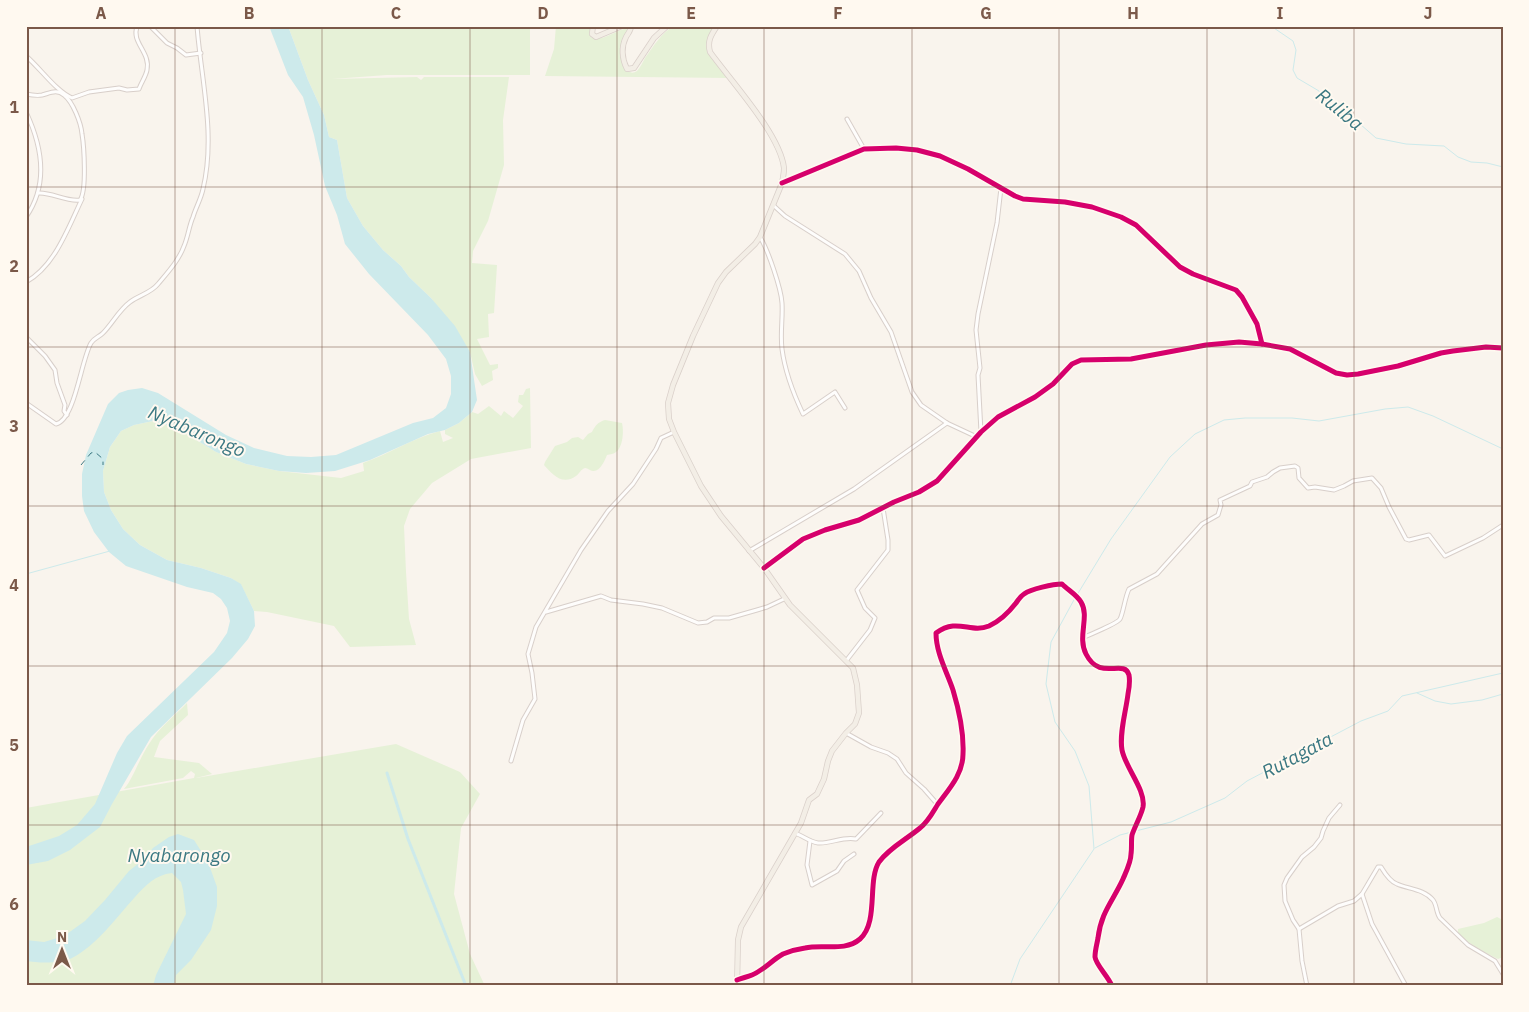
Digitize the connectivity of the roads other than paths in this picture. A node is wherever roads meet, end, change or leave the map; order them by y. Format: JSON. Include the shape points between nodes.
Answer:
{"nodes":[{"id":1,"x":139,"y":26,"type":"edge"},
{"id":2,"x":150,"y":26,"type":"edge"},
{"id":3,"x":197,"y":26,"type":"edge"},
{"id":4,"x":593,"y":26,"type":"edge"},
{"id":5,"x":622,"y":26,"type":"edge"},
{"id":6,"x":631,"y":26,"type":"edge"},
{"id":7,"x":667,"y":26,"type":"edge"},
{"id":8,"x":717,"y":26,"type":"edge"},
{"id":9,"x":201,"y":53,"type":"junction"},
{"id":10,"x":26,"y":56,"type":"edge"},
{"id":11,"x":26,"y":94,"type":"edge"},
{"id":12,"x":63,"y":94,"type":"junction"},
{"id":13,"x":26,"y":112,"type":"edge"},
{"id":14,"x":847,"y":119,"type":"dead end"},
{"id":15,"x":864,"y":149,"type":"junction"},
{"id":16,"x":782,"y":183,"type":"junction"},
{"id":17,"x":1001,"y":188,"type":"junction"},
{"id":18,"x":38,"y":193,"type":"junction"},
{"id":19,"x":83,"y":196,"type":"junction"},
{"id":20,"x":773,"y":204,"type":"junction"},
{"id":21,"x":26,"y":217,"type":"edge"},
{"id":22,"x":760,"y":237,"type":"junction"},
{"id":23,"x":26,"y":282,"type":"edge"},
{"id":24,"x":26,"y":337,"type":"edge"},
{"id":25,"x":1262,"y":344,"type":"junction"},
{"id":26,"x":1503,"y":348,"type":"edge"},
{"id":27,"x":26,"y":403,"type":"edge"},
{"id":28,"x":845,"y":408,"type":"dead end"},
{"id":29,"x":67,"y":415,"type":"junction"},
{"id":30,"x":947,"y":423,"type":"junction"},
{"id":31,"x":674,"y":432,"type":"junction"},
{"id":32,"x":982,"y":432,"type":"junction"},
{"id":33,"x":977,"y":438,"type":"junction"},
{"id":34,"x":883,"y":508,"type":"junction"},
{"id":35,"x":1503,"y":525,"type":"edge"},
{"id":36,"x":749,"y":551,"type":"junction"},
{"id":37,"x":764,"y":568,"type":"junction"},
{"id":38,"x":784,"y":599,"type":"junction"},
{"id":39,"x":545,"y":612,"type":"junction"},
{"id":40,"x":1082,"y":638,"type":"junction"},
{"id":41,"x":846,"y":661,"type":"junction"},
{"id":42,"x":846,"y":733,"type":"junction"},
{"id":43,"x":511,"y":761,"type":"dead end"},
{"id":44,"x":938,"y":805,"type":"junction"},
{"id":45,"x":1340,"y":805,"type":"dead end"},
{"id":46,"x":881,"y":813,"type":"dead end"},
{"id":47,"x":795,"y":833,"type":"junction"},
{"id":48,"x":810,"y":841,"type":"junction"},
{"id":49,"x":854,"y":854,"type":"dead end"},
{"id":50,"x":1362,"y":894,"type":"junction"},
{"id":51,"x":1299,"y":929,"type":"junction"},
{"id":52,"x":1503,"y":974,"type":"edge"},
{"id":53,"x":738,"y":980,"type":"junction"},
{"id":54,"x":737,"y":986,"type":"edge"},
{"id":55,"x":1112,"y":986,"type":"edge"},
{"id":56,"x":1307,"y":986,"type":"edge"},
{"id":57,"x":1406,"y":986,"type":"edge"}],
"edges":[{"from":1,"to":12,"type":"street","via":[[134,33],[135,38],[145,54],[148,69],[139,89],[89,92],[72,98]]},
{"from":2,"to":9,"type":"street","via":[[167,43],[186,55]]},
{"from":3,"to":9,"type":"street"},
{"from":4,"to":5,"type":"main road","via":[[592,34],[596,37]]},
{"from":6,"to":7,"type":"main road","via":[[622,53],[630,70]]},
{"from":8,"to":16,"type":"main road","via":[[709,39],[710,52],[770,134],[782,161]]},
{"from":9,"to":29,"type":"street","via":[[207,113],[207,168],[202,194],[184,246],[176,262],[156,286],[128,303],[92,341]]},
{"from":10,"to":12,"type":"street"},
{"from":11,"to":12,"type":"street","via":[[41,95],[53,91]]},
{"from":12,"to":19,"type":"street","via":[[74,111],[82,134]]},
{"from":13,"to":18,"type":"street","via":[[34,129],[42,163]]},
{"from":14,"to":15,"type":"street"},
{"from":15,"to":16,"type":"street"},
{"from":15,"to":17,"type":"street","via":[[896,148],[930,153]]},
{"from":16,"to":20,"type":"main road"},
{"from":17,"to":25,"type":"street","via":[[1023,199],[1065,202],[1101,210],[1136,225],[1180,267],[1236,290],[1259,329]]},
{"from":17,"to":32,"type":"street","via":[[976,330]]},
{"from":18,"to":19,"type":"street","via":[[77,200]]},
{"from":18,"to":21,"type":"street"},
{"from":19,"to":23,"type":"street","via":[[49,261],[36,277]]},
{"from":20,"to":22,"type":"main road"},
{"from":20,"to":30,"type":"street","via":[[785,216],[840,250],[852,262],[891,332],[912,392],[921,406]]},
{"from":22,"to":28,"type":"street","via":[[780,293],[781,340],[786,372],[795,396],[804,414],[835,392]]},
{"from":22,"to":31,"type":"main road","via":[[721,278],[693,336],[668,403]]},
{"from":24,"to":29,"type":"street","via":[[55,370]]},
{"from":25,"to":26,"type":"street","via":[[1290,349],[1336,373],[1347,374],[1398,366],[1447,352]]},
{"from":25,"to":32,"type":"street","via":[[1224,342],[1131,359],[1081,360],[1072,364],[1053,384],[998,417]]},
{"from":27,"to":29,"type":"street","via":[[56,424]]},
{"from":30,"to":33,"type":"street"},
{"from":30,"to":36,"type":"street","via":[[854,489]]},
{"from":31,"to":36,"type":"main road","via":[[706,494]]},
{"from":31,"to":39,"type":"street","via":[[660,438],[634,484],[597,526]]},
{"from":32,"to":33,"type":"street"},
{"from":33,"to":34,"type":"street","via":[[937,481]]},
{"from":34,"to":37,"type":"street","via":[[859,520],[803,539]]},
{"from":34,"to":41,"type":"street","via":[[888,550],[857,590],[865,608],[875,618],[870,630]]},
{"from":35,"to":40,"type":"street","via":[[1446,556],[1429,535],[1406,539],[1381,488],[1373,479],[1353,481],[1334,490],[1308,488],[1299,478],[1298,468],[1280,468],[1220,500],[1218,515],[1202,524],[1161,570],[1129,589],[1122,618]]},
{"from":36,"to":37,"type":"main road"},
{"from":37,"to":38,"type":"main road"},
{"from":38,"to":39,"type":"street","via":[[729,618],[698,623],[662,608],[601,596]]},
{"from":38,"to":41,"type":"main road"},
{"from":39,"to":43,"type":"street","via":[[536,627],[528,654],[535,699],[523,720]]},
{"from":40,"to":44,"type":"street","via":[[1084,607],[1077,596],[1062,584],[1024,594],[1008,613],[989,626],[954,625],[936,632],[957,706],[963,754],[958,775]]},
{"from":40,"to":55,"type":"street","via":[[1086,655],[1096,666],[1120,668],[1129,676],[1121,742],[1143,803],[1132,836],[1130,858],[1121,884],[1105,910],[1096,946],[1096,961]]},
{"from":41,"to":42,"type":"main road","via":[[856,674],[859,713],[855,724]]},
{"from":42,"to":44,"type":"street","via":[[897,759],[906,773]]},
{"from":42,"to":47,"type":"main road","via":[[832,752],[824,779],[809,800]]},
{"from":44,"to":53,"type":"street","via":[[922,827],[878,864],[868,926],[861,938],[845,946],[811,946],[783,954],[753,975]]},
{"from":45,"to":51,"type":"street","via":[[1329,818],[1314,848],[1302,857],[1284,885],[1285,901]]},
{"from":46,"to":48,"type":"street","via":[[856,839],[844,838],[820,844]]},
{"from":47,"to":48,"type":"street"},
{"from":47,"to":53,"type":"main road","via":[[741,927]]},
{"from":48,"to":49,"type":"street","via":[[807,865],[812,885],[837,871]]},
{"from":50,"to":51,"type":"street"},
{"from":50,"to":52,"type":"street","via":[[1381,867],[1397,884],[1430,897],[1440,918],[1468,945],[1495,961]]},
{"from":50,"to":57,"type":"street","via":[[1372,924]]},
{"from":51,"to":56,"type":"street"},
{"from":53,"to":54,"type":"main road"}]}
